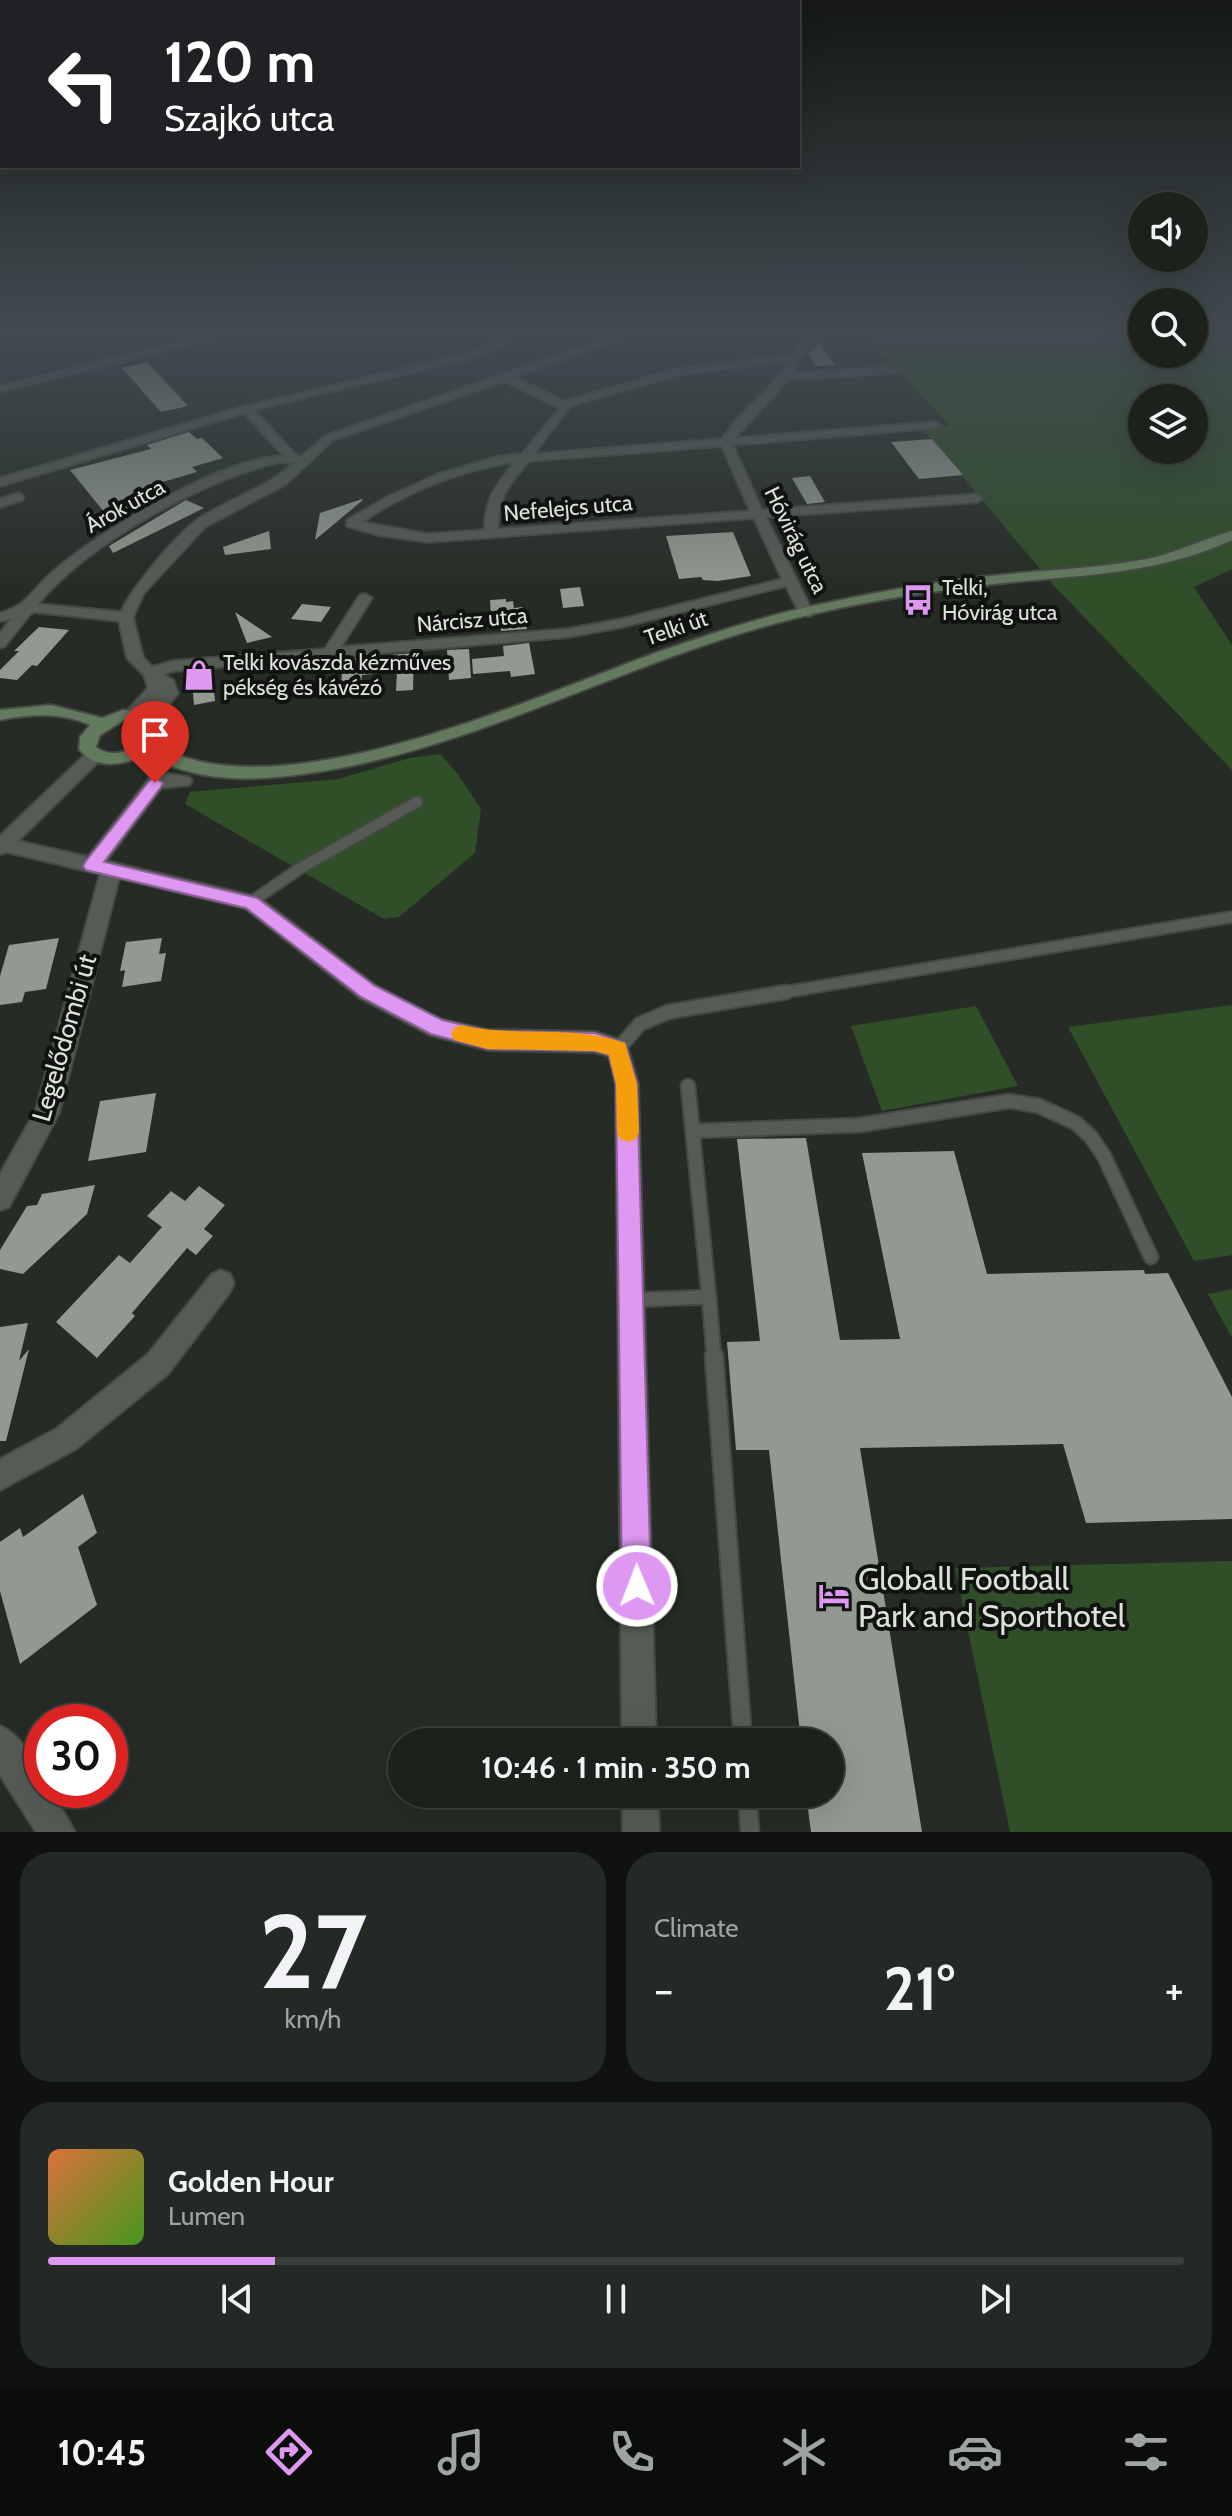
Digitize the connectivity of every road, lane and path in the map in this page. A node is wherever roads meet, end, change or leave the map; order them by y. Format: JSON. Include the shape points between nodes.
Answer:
{"nodes":[{"id":1,"x":214,"y":418,"type":"edge"},
{"id":2,"x":256,"y":418,"type":"edge"},
{"id":3,"x":387,"y":418,"type":"edge"},
{"id":4,"x":557,"y":418,"type":"edge"},
{"id":5,"x":744,"y":418,"type":"edge"},
{"id":6,"x":935,"y":425,"type":"dead end"},
{"id":7,"x":727,"y":441,"type":"junction"},
{"id":8,"x":527,"y":456,"type":"junction"},
{"id":9,"x":297,"y":458,"type":"junction"},
{"id":10,"x":0,"y":482,"type":"edge"},
{"id":11,"x":18,"y":497,"type":"dead end"},
{"id":12,"x":977,"y":498,"type":"dead end"},
{"id":13,"x":0,"y":503,"type":"edge"},
{"id":14,"x":759,"y":513,"type":"junction"},
{"id":15,"x":492,"y":534,"type":"junction"},
{"id":16,"x":1232,"y":535,"type":"edge"},
{"id":17,"x":791,"y":581,"type":"junction"},
{"id":18,"x":365,"y":598,"type":"dead end"},
{"id":19,"x":26,"y":609,"type":"junction"},
{"id":20,"x":806,"y":613,"type":"junction"},
{"id":21,"x":0,"y":617,"type":"edge"},
{"id":22,"x":126,"y":617,"type":"junction"},
{"id":23,"x":0,"y":643,"type":"edge"},
{"id":24,"x":330,"y":653,"type":"junction"},
{"id":25,"x":151,"y":672,"type":"junction"},
{"id":26,"x":0,"y":715,"type":"edge"},
{"id":27,"x":131,"y":715,"type":"junction"},
{"id":28,"x":150,"y":718,"type":"junction"},
{"id":29,"x":101,"y":724,"type":"junction"},
{"id":30,"x":146,"y":746,"type":"junction"},
{"id":31,"x":95,"y":755,"type":"junction"},
{"id":32,"x":183,"y":781,"type":"dead end"},
{"id":33,"x":417,"y":802,"type":"dead end"},
{"id":34,"x":1,"y":846,"type":"edge"},
{"id":35,"x":102,"y":868,"type":"junction"},
{"id":36,"x":251,"y":902,"type":"junction"},
{"id":37,"x":1232,"y":917,"type":"edge"},
{"id":38,"x":618,"y":1049,"type":"junction"},
{"id":39,"x":688,"y":1086,"type":"dead end"},
{"id":40,"x":693,"y":1131,"type":"junction"},
{"id":41,"x":0,"y":1198,"type":"edge"},
{"id":42,"x":1151,"y":1257,"type":"dead end"},
{"id":43,"x":221,"y":1283,"type":"dead end"},
{"id":44,"x":709,"y":1297,"type":"junction"},
{"id":45,"x":632,"y":1300,"type":"junction"},
{"id":46,"x":0,"y":1475,"type":"edge"},
{"id":47,"x":639,"y":1728,"type":"edge"},
{"id":48,"x":742,"y":1728,"type":"edge"},
{"id":49,"x":0,"y":1743,"type":"edge"},
{"id":50,"x":640,"y":1808,"type":"edge"},
{"id":51,"x":748,"y":1808,"type":"edge"},
{"id":52,"x":57,"y":1832,"type":"edge"},
{"id":53,"x":641,"y":1832,"type":"edge"},
{"id":54,"x":750,"y":1832,"type":"edge"}],
"edges":[{"from":1,"to":10,"type":"street"},
{"from":2,"to":9,"type":"street"},
{"from":3,"to":9,"type":"street","via":[[329,438]]},
{"from":4,"to":8,"type":"street"},
{"from":5,"to":7,"type":"street"},
{"from":6,"to":7,"type":"street"},
{"from":7,"to":8,"type":"street"},
{"from":7,"to":14,"type":"street","name":"Hóvirág utca"},
{"from":8,"to":15,"type":"street","via":[[503,484],[491,509]]},
{"from":8,"to":15,"type":"street","name":"Nefelejcs utca","via":[[505,457],[410,490],[352,523],[428,538]]},
{"from":9,"to":19,"type":"street","name":"Árok utca","via":[[237,471],[117,530],[58,574]]},
{"from":9,"to":22,"type":"street","via":[[282,481],[200,524],[137,592]]},
{"from":11,"to":13,"type":"street"},
{"from":12,"to":14,"type":"street","name":"Nefelejcs utca"},
{"from":14,"to":15,"type":"street","name":"Nefelejcs utca"},
{"from":14,"to":17,"type":"street","name":"Hóvirág utca"},
{"from":16,"to":20,"type":"main road","name":"Telki út","via":[[1139,563],[935,587]]},
{"from":17,"to":20,"type":"street","name":"Hóvirág utca"},
{"from":17,"to":24,"type":"street","name":"Nárcisz utca","via":[[568,633]]},
{"from":18,"to":24,"type":"street"},
{"from":19,"to":21,"type":"street"},
{"from":19,"to":22,"type":"street"},
{"from":19,"to":23,"type":"street","name":"Árok utca"},
{"from":20,"to":30,"type":"main road","name":"Telki út","via":[[722,635],[502,714],[357,759],[278,771],[217,771],[166,759]]},
{"from":22,"to":25,"type":"street","via":[[135,658]]},
{"from":24,"to":25,"type":"street","name":"Nárcisz utca"},
{"from":25,"to":27,"type":"street","via":[[156,688]]},
{"from":25,"to":28,"type":"street","via":[[167,683],[170,693]]},
{"from":26,"to":29,"type":"main road","via":[[58,708]]},
{"from":27,"to":28,"type":"main road"},
{"from":27,"to":29,"type":"main road"},
{"from":28,"to":30,"type":"main road","via":[[156,734]]},
{"from":29,"to":31,"type":"main road","via":[[87,741]]},
{"from":30,"to":31,"type":"main road","via":[[120,757]]},
{"from":31,"to":34,"type":"street"},
{"from":32,"to":35,"type":"street","via":[[155,783]]},
{"from":33,"to":36,"type":"lane"},
{"from":34,"to":35,"type":"street"},
{"from":35,"to":36,"type":"street"},
{"from":35,"to":41,"type":"street","name":"Legelődombi út","via":[[47,1113]]},
{"from":36,"to":38,"type":"street","via":[[368,992],[438,1028],[488,1040],[595,1042]]},
{"from":37,"to":38,"type":"lane","via":[[668,1012],[640,1024]]},
{"from":38,"to":45,"type":"street","via":[[627,1084]]},
{"from":39,"to":40,"type":"lane"},
{"from":40,"to":42,"type":"lane","via":[[860,1125],[1009,1101],[1039,1106],[1076,1123],[1091,1137]]},
{"from":40,"to":44,"type":"lane"},
{"from":43,"to":46,"type":"street","via":[[158,1364],[66,1439]]},
{"from":44,"to":45,"type":"lane"},
{"from":44,"to":48,"type":"lane"},
{"from":45,"to":47,"type":"street"},
{"from":49,"to":52,"type":"street"},
{"from":50,"to":53,"type":"street"},
{"from":51,"to":54,"type":"lane"}]}
